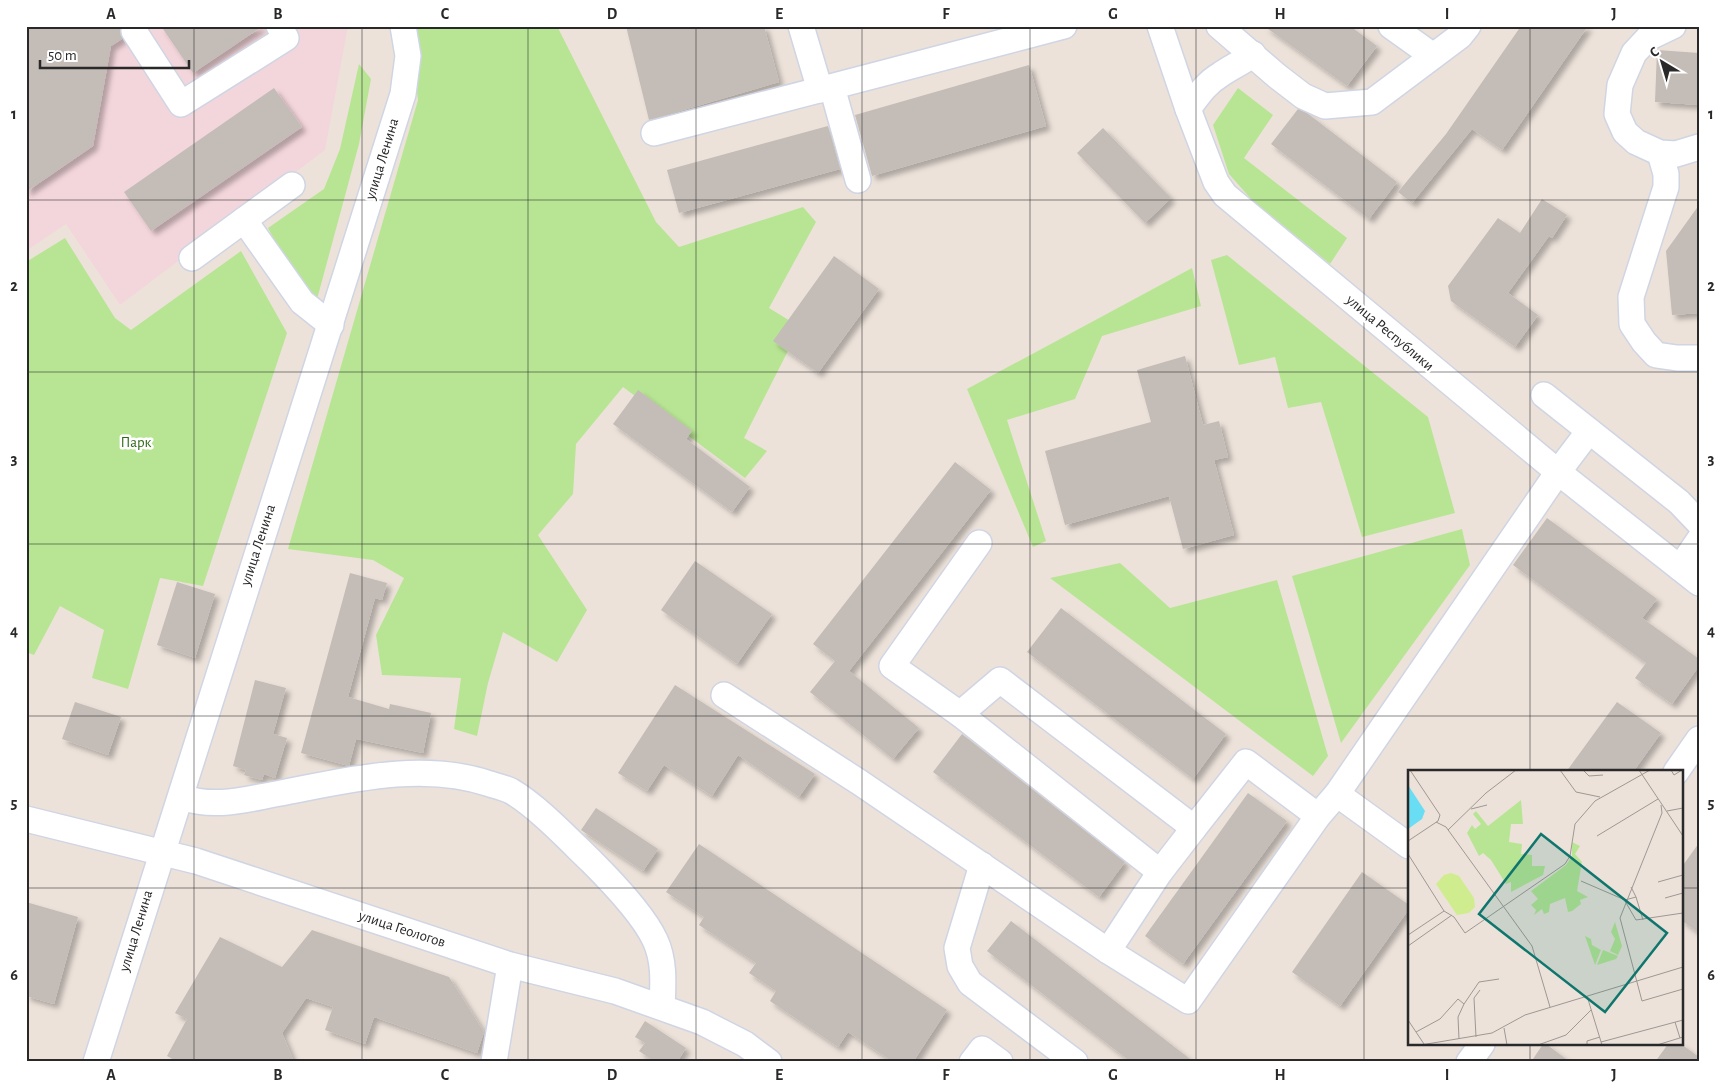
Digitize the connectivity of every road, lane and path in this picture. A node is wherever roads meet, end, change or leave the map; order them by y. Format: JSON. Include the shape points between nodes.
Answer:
{"nodes":[{"id":1,"x":279,"y":26,"type":"edge"},
{"id":2,"x":402,"y":26,"type":"edge"},
{"id":3,"x":801,"y":26,"type":"edge"},
{"id":4,"x":1064,"y":26,"type":"edge"},
{"id":5,"x":1160,"y":26,"type":"edge"},
{"id":6,"x":1219,"y":26,"type":"edge"},
{"id":7,"x":1391,"y":26,"type":"edge"},
{"id":8,"x":1468,"y":26,"type":"edge"},
{"id":9,"x":1673,"y":26,"type":"edge"},
{"id":10,"x":134,"y":31,"type":"dead end"},
{"id":11,"x":1253,"y":54,"type":"junction"},
{"id":12,"x":1433,"y":56,"type":"junction"},
{"id":13,"x":826,"y":88,"type":"junction"},
{"id":14,"x":1188,"y":109,"type":"junction"},
{"id":15,"x":654,"y":133,"type":"dead end"},
{"id":16,"x":1699,"y":146,"type":"edge"},
{"id":17,"x":1660,"y":153,"type":"junction"},
{"id":18,"x":858,"y":180,"type":"dead end"},
{"id":19,"x":292,"y":184,"type":"dead end"},
{"id":20,"x":244,"y":220,"type":"junction"},
{"id":21,"x":192,"y":258,"type":"dead end"},
{"id":22,"x":331,"y":325,"type":"junction"},
{"id":23,"x":1699,"y":358,"type":"edge"},
{"id":24,"x":1544,"y":395,"type":"dead end"},
{"id":25,"x":1589,"y":431,"type":"junction"},
{"id":26,"x":1558,"y":472,"type":"junction"},
{"id":27,"x":1699,"y":523,"type":"edge"},
{"id":28,"x":1699,"y":540,"type":"edge"},
{"id":29,"x":979,"y":542,"type":"dead end"},
{"id":30,"x":1680,"y":568,"type":"junction"},
{"id":31,"x":1699,"y":582,"type":"edge"},
{"id":32,"x":724,"y":695,"type":"dead end"},
{"id":33,"x":960,"y":714,"type":"junction"},
{"id":34,"x":1699,"y":739,"type":"edge"},
{"id":35,"x":1677,"y":770,"type":"edge"},
{"id":36,"x":1336,"y":794,"type":"junction"},
{"id":37,"x":181,"y":796,"type":"junction"},
{"id":38,"x":1318,"y":816,"type":"junction"},
{"id":39,"x":26,"y":819,"type":"edge"},
{"id":40,"x":1194,"y":828,"type":"junction"},
{"id":41,"x":1408,"y":845,"type":"edge"},
{"id":42,"x":161,"y":851,"type":"junction"},
{"id":43,"x":982,"y":865,"type":"junction"},
{"id":44,"x":1160,"y":872,"type":"junction"},
{"id":45,"x":1108,"y":951,"type":"junction"},
{"id":46,"x":510,"y":965,"type":"junction"},
{"id":47,"x":662,"y":1007,"type":"junction"},
{"id":48,"x":1481,"y":1046,"type":"edge"},
{"id":49,"x":96,"y":1062,"type":"edge"},
{"id":50,"x":494,"y":1062,"type":"edge"},
{"id":51,"x":769,"y":1062,"type":"edge"},
{"id":52,"x":972,"y":1062,"type":"edge"},
{"id":53,"x":1000,"y":1062,"type":"edge"},
{"id":54,"x":1075,"y":1062,"type":"edge"},
{"id":55,"x":1469,"y":1062,"type":"edge"}],
"edges":[{"from":1,"to":10,"type":"street","via":[[286,38],[181,104]]},
{"from":2,"to":22,"type":"street","name":"улица Ленина","via":[[408,56],[403,94]]},
{"from":3,"to":13,"type":"street"},
{"from":4,"to":13,"type":"street"},
{"from":5,"to":14,"type":"street","name":"улица Республики"},
{"from":6,"to":11,"type":"street"},
{"from":7,"to":12,"type":"street"},
{"from":8,"to":12,"type":"street"},
{"from":9,"to":17,"type":"street","via":[[1648,38],[1634,53],[1620,85],[1617,114],[1626,132],[1636,142]]},
{"from":11,"to":12,"type":"street","via":[[1303,96],[1325,106],[1372,102]]},
{"from":11,"to":14,"type":"street","via":[[1205,87]]},
{"from":13,"to":15,"type":"street"},
{"from":13,"to":18,"type":"street"},
{"from":14,"to":26,"type":"street","name":"улица Республики","via":[[1216,182],[1225,195]]},
{"from":16,"to":17,"type":"street","via":[[1676,154]]},
{"from":17,"to":23,"type":"street","via":[[1666,187],[1631,297],[1632,324],[1656,355]]},
{"from":19,"to":20,"type":"street"},
{"from":20,"to":21,"type":"street"},
{"from":20,"to":22,"type":"street","via":[[302,302]]},
{"from":22,"to":37,"type":"street","name":"улица Ленина","via":[[280,476]]},
{"from":24,"to":25,"type":"street"},
{"from":25,"to":26,"type":"street"},
{"from":25,"to":27,"type":"street","via":[[1679,502]]},
{"from":26,"to":30,"type":"street","name":"улица Республики"},
{"from":26,"to":36,"type":"street"},
{"from":28,"to":30,"type":"street"},
{"from":29,"to":33,"type":"street","via":[[892,666]]},
{"from":30,"to":31,"type":"street","name":"улица Республики"},
{"from":32,"to":43,"type":"street"},
{"from":33,"to":40,"type":"street","via":[[1000,680]]},
{"from":33,"to":44,"type":"street"},
{"from":34,"to":35,"type":"street"},
{"from":36,"to":38,"type":"street"},
{"from":36,"to":41,"type":"street"},
{"from":37,"to":42,"type":"street","name":"улица Ленина"},
{"from":37,"to":47,"type":"street","via":[[199,803],[229,803],[394,774],[426,773],[466,776],[511,791],[597,867],[645,923],[656,941],[663,970]]},
{"from":38,"to":40,"type":"street","via":[[1246,762]]},
{"from":38,"to":45,"type":"street","via":[[1188,1000]]},
{"from":39,"to":42,"type":"street","name":"улица Геологов"},
{"from":40,"to":44,"type":"street"},
{"from":42,"to":46,"type":"street","name":"улица Геологов"},
{"from":42,"to":49,"type":"street","name":"улица Ленина"},
{"from":43,"to":45,"type":"street"},
{"from":43,"to":54,"type":"street","via":[[957,948],[960,966],[970,984]]},
{"from":44,"to":45,"type":"street"},
{"from":46,"to":47,"type":"street","name":"улица Геологов","via":[[615,991]]},
{"from":46,"to":50,"type":"street"},
{"from":47,"to":51,"type":"street","name":"улица Геологов","via":[[745,1044]]},
{"from":48,"to":55,"type":"street"},
{"from":52,"to":53,"type":"street","via":[[982,1048]]}]}
